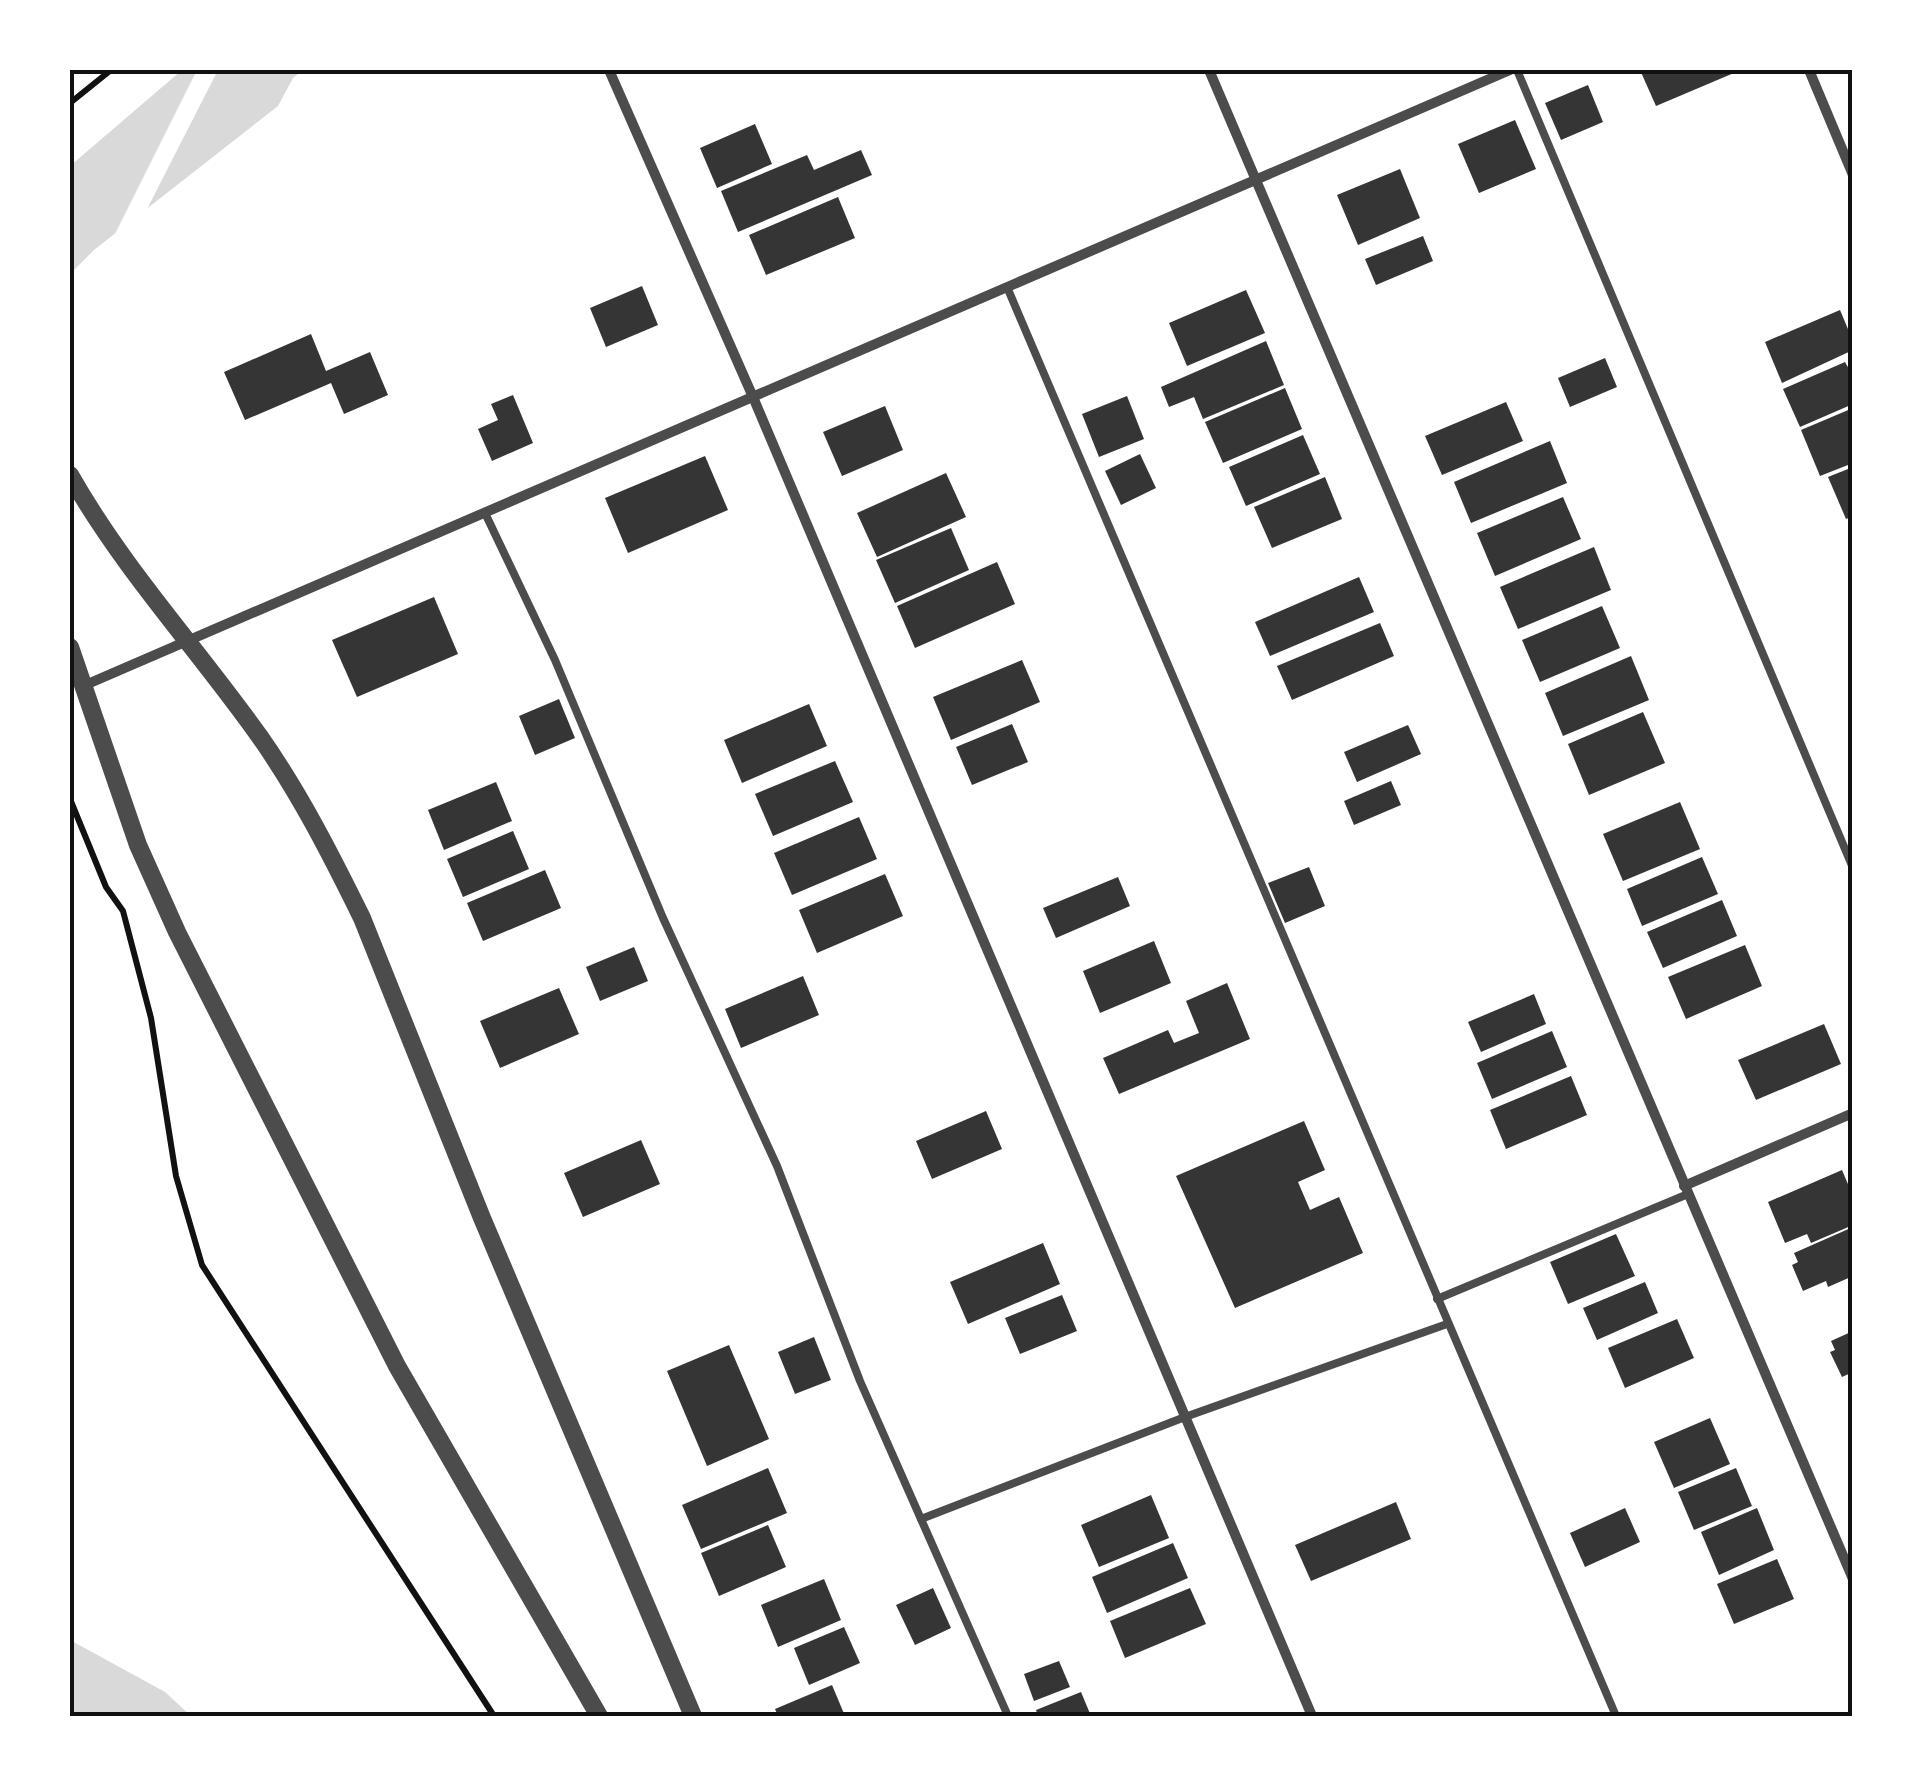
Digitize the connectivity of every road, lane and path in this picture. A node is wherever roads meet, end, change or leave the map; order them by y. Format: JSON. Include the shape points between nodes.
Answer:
{"nodes":[{"id":1,"x":111,"y":70,"type":"edge"},
{"id":2,"x":609,"y":70,"type":"edge"},
{"id":3,"x":1209,"y":70,"type":"edge"},
{"id":4,"x":1514,"y":70,"type":"edge"},
{"id":5,"x":1808,"y":70,"type":"edge"},
{"id":6,"x":70,"y":103,"type":"edge"},
{"id":7,"x":1853,"y":175,"type":"edge"},
{"id":8,"x":1256,"y":180,"type":"junction"},
{"id":9,"x":1007,"y":287,"type":"junction"},
{"id":10,"x":753,"y":397,"type":"junction"},
{"id":11,"x":70,"y":476,"type":"edge"},
{"id":12,"x":485,"y":513,"type":"junction"},
{"id":13,"x":186,"y":642,"type":"junction"},
{"id":14,"x":70,"y":648,"type":"edge"},
{"id":15,"x":83,"y":686,"type":"junction"},
{"id":16,"x":70,"y":799,"type":"edge"},
{"id":17,"x":1853,"y":868,"type":"edge"},
{"id":18,"x":1853,"y":1113,"type":"edge"},
{"id":19,"x":1686,"y":1190,"type":"junction"},
{"id":20,"x":1437,"y":1299,"type":"junction"},
{"id":21,"x":1447,"y":1324,"type":"junction"},
{"id":22,"x":1185,"y":1417,"type":"junction"},
{"id":23,"x":921,"y":1519,"type":"junction"},
{"id":24,"x":1853,"y":1579,"type":"edge"},
{"id":25,"x":494,"y":1716,"type":"edge"},
{"id":26,"x":600,"y":1716,"type":"edge"},
{"id":27,"x":693,"y":1716,"type":"edge"},
{"id":28,"x":1008,"y":1716,"type":"edge"},
{"id":29,"x":1312,"y":1716,"type":"edge"},
{"id":30,"x":1616,"y":1716,"type":"edge"}],
"edges":[{"from":1,"to":6,"type":"path"},
{"from":2,"to":10,"type":"street"},
{"from":3,"to":8,"type":"street"},
{"from":4,"to":8,"type":"street"},
{"from":4,"to":17,"type":"lane"},
{"from":5,"to":7,"type":"street"},
{"from":8,"to":9,"type":"street"},
{"from":8,"to":19,"type":"street"},
{"from":9,"to":10,"type":"street"},
{"from":9,"to":20,"type":"lane"},
{"from":10,"to":12,"type":"street"},
{"from":10,"to":22,"type":"street"},
{"from":11,"to":13,"type":"street","via":[[129,570]]},
{"from":12,"to":13,"type":"street"},
{"from":12,"to":23,"type":"lane","via":[[777,1166]]},
{"from":13,"to":15,"type":"street"},
{"from":13,"to":27,"type":"street","via":[[289,781],[362,918]]},
{"from":14,"to":15,"type":"street"},
{"from":15,"to":26,"type":"street","via":[[138,844],[178,932],[396,1366]]},
{"from":16,"to":25,"type":"path","via":[[106,887],[124,911],[151,1018],[176,1176],[202,1265]]},
{"from":18,"to":19,"type":"street"},
{"from":19,"to":20,"type":"lane"},
{"from":19,"to":24,"type":"street"},
{"from":20,"to":21,"type":"lane"},
{"from":21,"to":22,"type":"lane"},
{"from":21,"to":30,"type":"lane"},
{"from":22,"to":23,"type":"lane"},
{"from":22,"to":29,"type":"street"},
{"from":23,"to":28,"type":"lane"}]}
